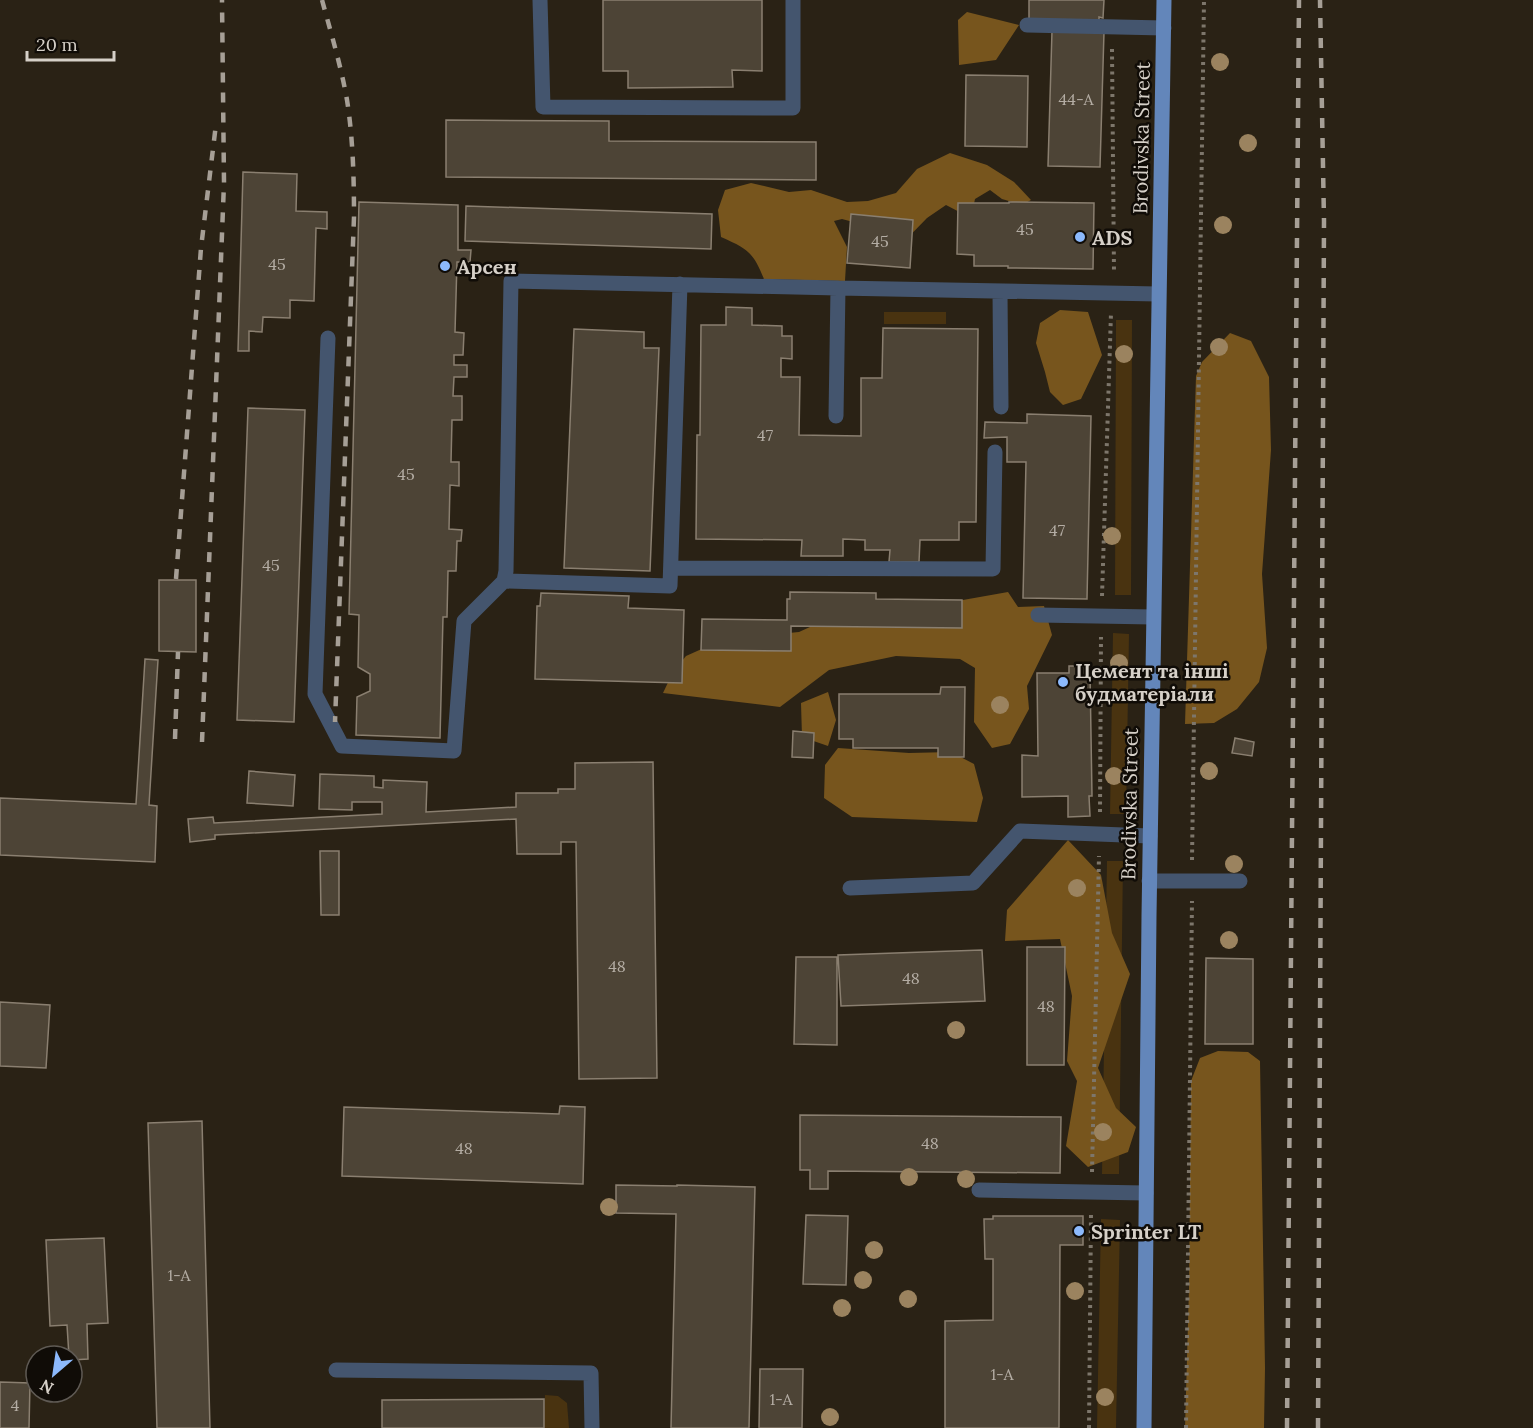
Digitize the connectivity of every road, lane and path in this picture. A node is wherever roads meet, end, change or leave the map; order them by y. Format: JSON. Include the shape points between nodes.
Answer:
{"nodes":[{"id":1,"x":540,"y":0,"type":"edge"},
{"id":2,"x":793,"y":0,"type":"edge"},
{"id":3,"x":1164,"y":0,"type":"edge"},
{"id":4,"x":1204,"y":0,"type":"edge"},
{"id":5,"x":1027,"y":25,"type":"dead end"},
{"id":6,"x":1112,"y":27,"type":"junction"},
{"id":7,"x":1164,"y":28,"type":"junction"},
{"id":8,"x":680,"y":284,"type":"junction"},
{"id":9,"x":838,"y":288,"type":"junction"},
{"id":10,"x":1000,"y":292,"type":"junction"},
{"id":11,"x":1114,"y":293,"type":"junction"},
{"id":12,"x":1158,"y":294,"type":"junction"},
{"id":13,"x":328,"y":338,"type":"dead end"},
{"id":14,"x":1001,"y":407,"type":"dead end"},
{"id":15,"x":836,"y":416,"type":"dead end"},
{"id":16,"x":995,"y":452,"type":"dead end"},
{"id":17,"x":671,"y":568,"type":"junction"},
{"id":18,"x":504,"y":581,"type":"junction"},
{"id":19,"x":1038,"y":615,"type":"dead end"},
{"id":20,"x":1101,"y":616,"type":"junction"},
{"id":21,"x":1153,"y":616,"type":"junction"},
{"id":22,"x":1099,"y":834,"type":"junction"},
{"id":23,"x":1150,"y":836,"type":"junction"},
{"id":24,"x":1240,"y":880,"type":"dead end"},
{"id":25,"x":1149,"y":881,"type":"junction"},
{"id":26,"x":1192,"y":881,"type":"junction"},
{"id":27,"x":850,"y":888,"type":"dead end"},
{"id":28,"x":979,"y":1190,"type":"dead end"},
{"id":29,"x":1092,"y":1192,"type":"junction"},
{"id":30,"x":1146,"y":1192,"type":"junction"},
{"id":31,"x":336,"y":1370,"type":"dead end"},
{"id":32,"x":592,"y":1428,"type":"edge"},
{"id":33,"x":1089,"y":1428,"type":"edge"},
{"id":34,"x":1144,"y":1428,"type":"edge"},
{"id":35,"x":1186,"y":1428,"type":"edge"}],
"edges":[{"from":1,"to":2,"type":"lane","via":[[543,107],[793,108]]},
{"from":3,"to":7,"type":"main road","name":"Brodivska Street"},
{"from":4,"to":26,"type":"path"},
{"from":5,"to":6,"type":"lane"},
{"from":6,"to":7,"type":"lane"},
{"from":6,"to":11,"type":"path"},
{"from":7,"to":12,"type":"main road","name":"Brodivska Street"},
{"from":8,"to":9,"type":"lane"},
{"from":8,"to":17,"type":"lane"},
{"from":8,"to":18,"type":"lane","via":[[511,281]]},
{"from":9,"to":10,"type":"lane"},
{"from":9,"to":15,"type":"lane"},
{"from":10,"to":11,"type":"lane"},
{"from":10,"to":14,"type":"lane"},
{"from":11,"to":12,"type":"lane"},
{"from":11,"to":20,"type":"path"},
{"from":12,"to":21,"type":"main road","name":"Brodivska Street"},
{"from":13,"to":18,"type":"lane","via":[[315,694],[342,746],[454,751],[464,621]]},
{"from":16,"to":17,"type":"lane","via":[[993,569]]},
{"from":17,"to":18,"type":"lane","via":[[670,586]]},
{"from":19,"to":20,"type":"lane"},
{"from":20,"to":21,"type":"lane"},
{"from":20,"to":22,"type":"path"},
{"from":21,"to":23,"type":"main road","name":"Brodivska Street"},
{"from":22,"to":23,"type":"lane"},
{"from":22,"to":27,"type":"lane","via":[[1020,831],[973,883]]},
{"from":22,"to":29,"type":"path"},
{"from":23,"to":25,"type":"main road","name":"Brodivska Street"},
{"from":24,"to":26,"type":"lane"},
{"from":25,"to":26,"type":"lane"},
{"from":25,"to":30,"type":"main road","name":"Brodivska Street"},
{"from":26,"to":35,"type":"path"},
{"from":28,"to":29,"type":"lane"},
{"from":29,"to":30,"type":"lane"},
{"from":29,"to":33,"type":"path"},
{"from":30,"to":34,"type":"main road","name":"Brodivska Street"},
{"from":31,"to":32,"type":"lane","via":[[591,1373]]}]}
